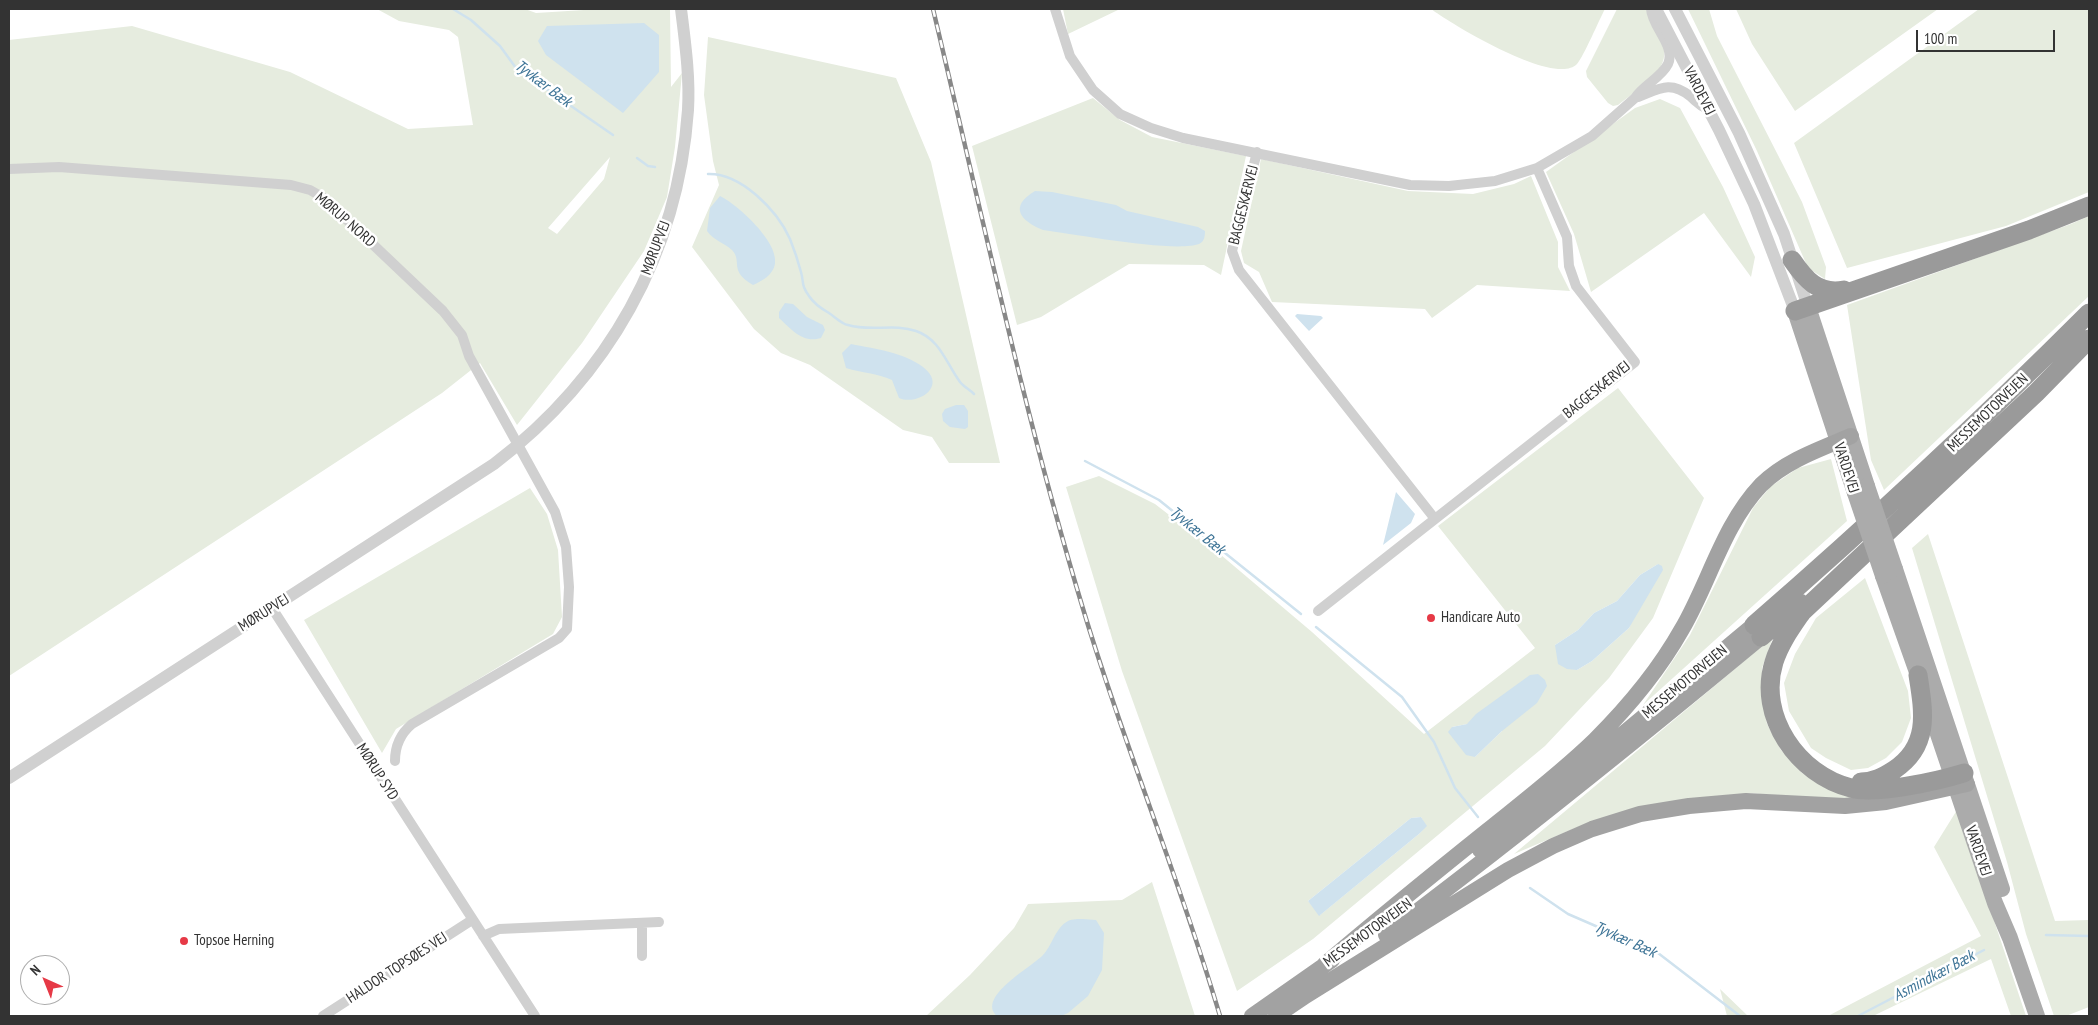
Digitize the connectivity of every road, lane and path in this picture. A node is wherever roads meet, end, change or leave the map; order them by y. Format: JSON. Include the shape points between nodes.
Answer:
{"nodes":[{"id":1,"x":681,"y":9,"type":"edge"},
{"id":2,"x":1055,"y":9,"type":"edge"},
{"id":3,"x":1651,"y":9,"type":"edge"},
{"id":4,"x":1656,"y":9,"type":"edge"},
{"id":5,"x":1675,"y":9,"type":"edge"},
{"id":6,"x":1683,"y":9,"type":"edge"},
{"id":7,"x":1707,"y":71,"type":"junction"},
{"id":8,"x":1635,"y":98,"type":"junction"},
{"id":9,"x":1709,"y":110,"type":"junction"},
{"id":10,"x":1257,"y":152,"type":"junction"},
{"id":11,"x":1537,"y":168,"type":"junction"},
{"id":12,"x":9,"y":169,"type":"edge"},
{"id":13,"x":2089,"y":206,"type":"edge"},
{"id":14,"x":1792,"y":260,"type":"junction"},
{"id":15,"x":1872,"y":284,"type":"junction"},
{"id":16,"x":1801,"y":309,"type":"junction"},
{"id":17,"x":2089,"y":313,"type":"edge"},
{"id":18,"x":2089,"y":329,"type":"edge"},
{"id":19,"x":2089,"y":339,"type":"edge"},
{"id":20,"x":1844,"y":439,"type":"junction"},
{"id":21,"x":518,"y":445,"type":"junction"},
{"id":22,"x":1435,"y":518,"type":"junction"},
{"id":23,"x":1889,"y":573,"type":"junction"},
{"id":24,"x":272,"y":608,"type":"junction"},
{"id":25,"x":1318,"y":611,"type":"dead end"},
{"id":26,"x":1758,"y":631,"type":"junction"},
{"id":27,"x":1918,"y":675,"type":"junction"},
{"id":28,"x":395,"y":761,"type":"dead end"},
{"id":29,"x":1813,"y":770,"type":"junction"},
{"id":30,"x":9,"y":778,"type":"edge"},
{"id":31,"x":1960,"y":780,"type":"junction"},
{"id":32,"x":472,"y":920,"type":"junction"},
{"id":33,"x":659,"y":922,"type":"dead end"},
{"id":34,"x":642,"y":923,"type":"junction"},
{"id":35,"x":483,"y":936,"type":"junction"},
{"id":36,"x":642,"y":956,"type":"dead end"},
{"id":37,"x":1324,"y":965,"type":"junction"},
{"id":38,"x":1299,"y":1000,"type":"junction"},
{"id":39,"x":323,"y":1016,"type":"edge"},
{"id":40,"x":535,"y":1016,"type":"edge"},
{"id":41,"x":1252,"y":1016,"type":"edge"},
{"id":42,"x":1276,"y":1016,"type":"edge"},
{"id":43,"x":2037,"y":1016,"type":"edge"}],
"edges":[{"from":1,"to":21,"type":"street","name":"MØRUPVEJ","via":[[687,57],[688,109],[674,200],[655,256],[630,311],[606,350],[561,405]]},
{"from":2,"to":10,"type":"street","name":"BAGGESKÆRVEJ","via":[[1070,56],[1093,90],[1120,114],[1183,138]]},
{"from":3,"to":8,"type":"street","name":"BAGGESKÆRVEJ","via":[[1651,18],[1668,48],[1668,63]]},
{"from":4,"to":9,"type":"street","name":"VARDEVEJ"},
{"from":5,"to":7,"type":"street","name":"VARDEVEJ"},
{"from":6,"to":7,"type":"street","via":[[1708,59]]},
{"from":7,"to":14,"type":"street","name":"VARDEVEJ","via":[[1739,133],[1784,234]]},
{"from":8,"to":9,"type":"street","name":"BAGGESKÆRVEJ","via":[[1656,88],[1672,87]]},
{"from":8,"to":11,"type":"street","name":"BAGGESKÆRVEJ","via":[[1592,136]]},
{"from":9,"to":16,"type":"street","name":"VARDEVEJ"},
{"from":10,"to":11,"type":"street","name":"BAGGESKÆRVEJ","via":[[1410,185],[1449,186],[1495,181]]},
{"from":10,"to":22,"type":"street","name":"BAGGESKÆRVEJ","via":[[1232,251],[1239,270]]},
{"from":11,"to":22,"type":"street","name":"BAGGESKÆRVEJ","via":[[1567,237],[1569,266],[1576,286],[1635,362]]},
{"from":12,"to":21,"type":"street","name":"MØRUP NORD","via":[[59,167],[291,185],[310,190],[324,198],[444,311],[462,335],[469,356]]},
{"from":13,"to":15,"type":"highway"},
{"from":14,"to":15,"type":"highway","via":[[1813,285],[1822,290],[1835,292]]},
{"from":14,"to":16,"type":"street","name":"VARDEVEJ"},
{"from":15,"to":16,"type":"highway"},
{"from":16,"to":20,"type":"main road","name":"VARDEVEJ"},
{"from":17,"to":26,"type":"highway","name":"MESSEMOTORVEJEN","via":[[2020,383]]},
{"from":18,"to":26,"type":"highway","name":"MESSEMOTORVEJEN","via":[[1907,505]]},
{"from":19,"to":29,"type":"highway","via":[[2036,393],[1802,612],[1783,639],[1773,663],[1770,692],[1776,721],[1788,746]]},
{"from":20,"to":23,"type":"main road","name":"VARDEVEJ","bridge":true},
{"from":20,"to":37,"type":"highway","via":[[1794,461],[1761,485],[1731,529],[1682,629],[1654,671],[1595,740]]},
{"from":21,"to":24,"type":"street","name":"MØRUPVEJ","via":[[467,482]]},
{"from":21,"to":28,"type":"street","via":[[555,512],[566,547],[569,587],[567,629],[560,638],[412,724],[396,746]]},
{"from":22,"to":25,"type":"street","name":"BAGGESKÆRVEJ"},
{"from":23,"to":27,"type":"main road","name":"VARDEVEJ"},
{"from":23,"to":31,"type":"main road","name":"VARDEVEJ"},
{"from":24,"to":30,"type":"street","name":"MØRUPVEJ"},
{"from":24,"to":32,"type":"street","name":"MØRUP SYD"},
{"from":26,"to":37,"type":"highway","name":"MESSEMOTORVEJEN","via":[[1515,824]]},
{"from":26,"to":38,"type":"highway","name":"MESSEMOTORVEJEN","via":[[1580,787]]},
{"from":27,"to":29,"type":"highway","via":[[1923,710],[1922,732],[1914,752],[1900,766],[1883,778],[1867,782],[1847,782]]},
{"from":27,"to":31,"type":"main road","name":"VARDEVEJ"},
{"from":29,"to":31,"type":"highway","via":[[1829,781],[1852,789],[1872,791]]},
{"from":31,"to":38,"type":"highway","via":[[1886,802],[1845,806],[1746,801],[1689,806],[1640,814],[1592,829],[1508,870]]},
{"from":31,"to":43,"type":"main road","name":"VARDEVEJ","via":[[1995,903]]},
{"from":32,"to":35,"type":"street","name":"MØRUP SYD"},
{"from":32,"to":39,"type":"street","name":"HALDOR TOPSØES VEJ"},
{"from":33,"to":34,"type":"street"},
{"from":34,"to":35,"type":"street","via":[[499,929]]},
{"from":34,"to":36,"type":"street"},
{"from":35,"to":40,"type":"street","name":"MØRUP SYD"},
{"from":37,"to":41,"type":"highway","name":"MESSEMOTORVEJEN"},
{"from":38,"to":42,"type":"highway","name":"MESSEMOTORVEJEN"}]}
